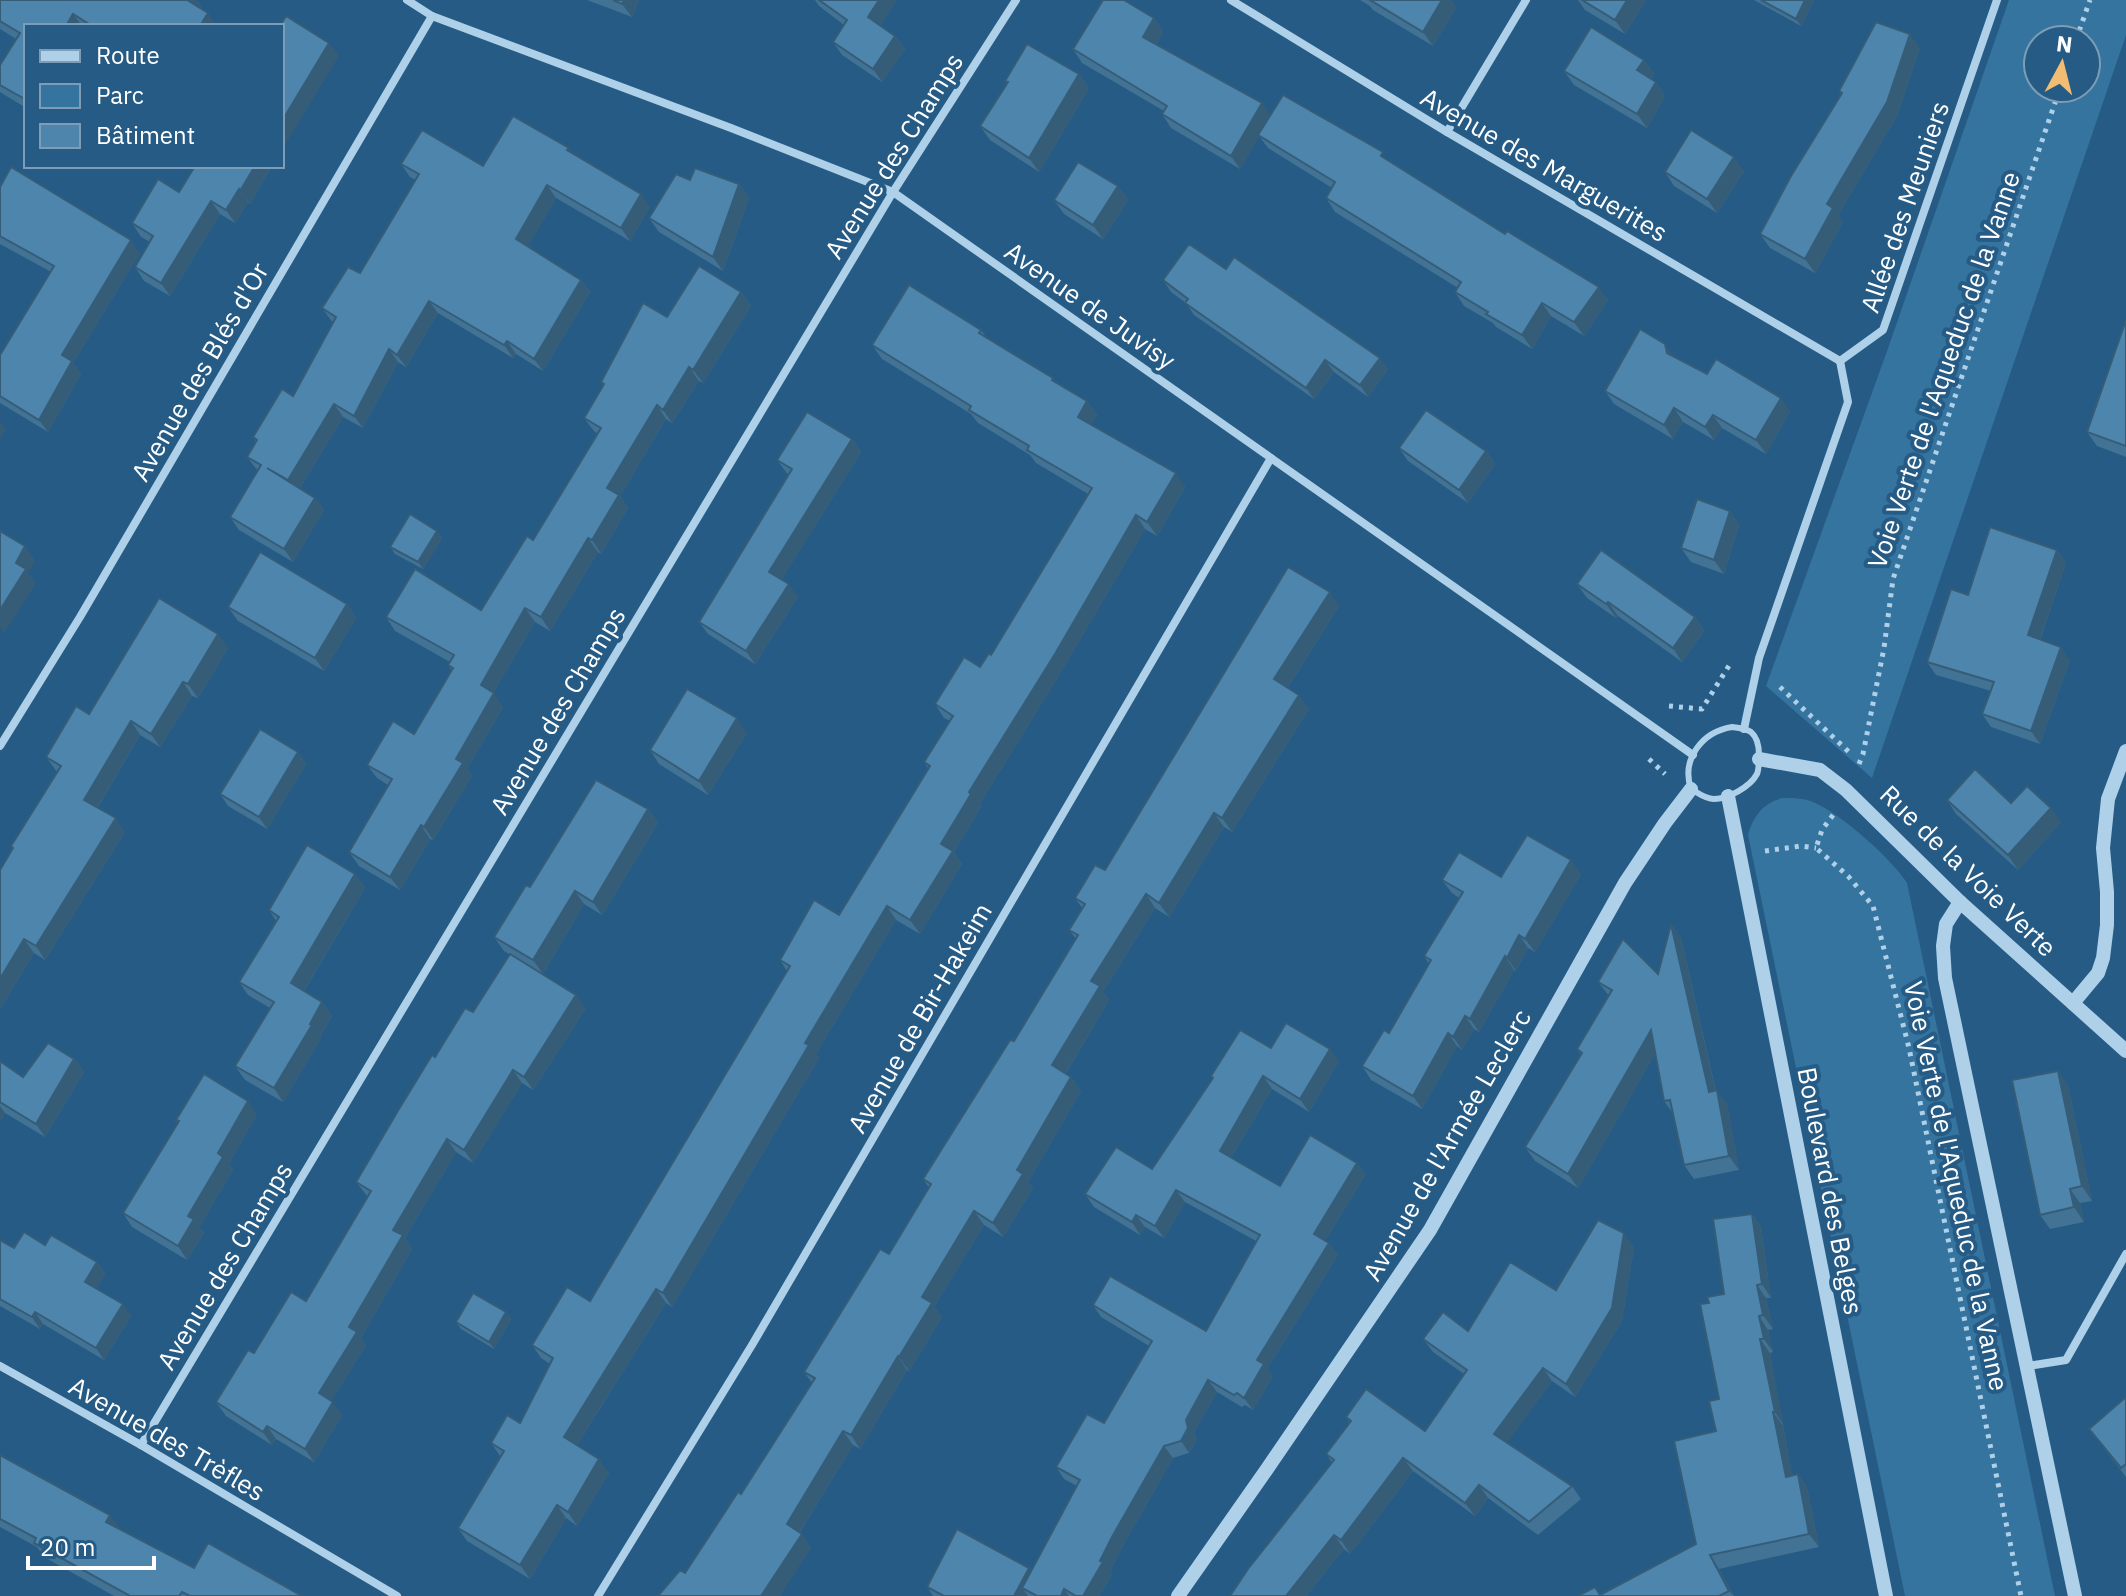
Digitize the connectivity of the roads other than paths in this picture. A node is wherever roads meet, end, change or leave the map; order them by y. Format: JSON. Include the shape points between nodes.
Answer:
{"nodes":[{"id":1,"x":407,"y":0,"type":"edge"},
{"id":2,"x":1016,"y":0,"type":"edge"},
{"id":3,"x":1231,"y":0,"type":"edge"},
{"id":4,"x":1526,"y":0,"type":"edge"},
{"id":5,"x":1997,"y":0,"type":"edge"},
{"id":6,"x":432,"y":16,"type":"junction"},
{"id":7,"x":1447,"y":132,"type":"junction"},
{"id":8,"x":893,"y":192,"type":"junction"},
{"id":9,"x":1840,"y":361,"type":"junction"},
{"id":10,"x":1271,"y":458,"type":"junction"},
{"id":11,"x":1744,"y":729,"type":"junction"},
{"id":12,"x":0,"y":746,"type":"edge"},
{"id":13,"x":2126,"y":751,"type":"edge"},
{"id":14,"x":1693,"y":755,"type":"junction"},
{"id":15,"x":1759,"y":759,"type":"junction"},
{"id":16,"x":1691,"y":789,"type":"junction"},
{"id":17,"x":1728,"y":796,"type":"junction"},
{"id":18,"x":1960,"y":902,"type":"junction"},
{"id":19,"x":2073,"y":1003,"type":"junction"},
{"id":20,"x":2126,"y":1051,"type":"edge"},
{"id":21,"x":2126,"y":1254,"type":"edge"},
{"id":22,"x":0,"y":1366,"type":"edge"},
{"id":23,"x":2028,"y":1366,"type":"junction"},
{"id":24,"x":141,"y":1445,"type":"junction"},
{"id":25,"x":397,"y":1596,"type":"edge"},
{"id":26,"x":598,"y":1596,"type":"edge"},
{"id":27,"x":1178,"y":1596,"type":"edge"},
{"id":28,"x":1886,"y":1596,"type":"edge"},
{"id":29,"x":2075,"y":1596,"type":"edge"}],
"edges":[{"from":1,"to":6,"type":"street","name":"Avenue de Juvisy"},
{"from":2,"to":8,"type":"street","name":"Avenue des Champs"},
{"from":3,"to":7,"type":"street","name":"Avenue des Marguerites"},
{"from":4,"to":7,"type":"street"},
{"from":5,"to":9,"type":"street","name":"Allée des Meuniers","via":[[1883,330]]},
{"from":6,"to":8,"type":"street","name":"Avenue de Juvisy"},
{"from":6,"to":12,"type":"street","name":"Avenue des Blés d'Or"},
{"from":7,"to":9,"type":"street","name":"Avenue des Marguerites"},
{"from":8,"to":10,"type":"street","name":"Avenue de Juvisy"},
{"from":8,"to":24,"type":"street","name":"Avenue des Champs"},
{"from":9,"to":11,"type":"street","via":[[1848,402],[1759,658]]},
{"from":10,"to":14,"type":"street","name":"Avenue de Juvisy"},
{"from":10,"to":26,"type":"street","name":"Avenue de Bir-Hakeim","via":[[760,1331]]},
{"from":11,"to":14,"type":"lane","via":[[1715,732]]},
{"from":11,"to":15,"type":"lane","via":[[1759,745]]},
{"from":13,"to":19,"type":"street","via":[[2108,799],[2103,958],[2098,973]]},
{"from":14,"to":16,"type":"lane","via":[[1688,765]]},
{"from":15,"to":17,"type":"lane","via":[[1757,774]]},
{"from":15,"to":18,"type":"street","name":"Rue de la Voie Verte","via":[[1820,770],[1856,798]]},
{"from":16,"to":17,"type":"lane","via":[[1713,799]]},
{"from":16,"to":27,"type":"street","name":"Avenue de l'Armée Leclerc","via":[[1625,883],[1430,1230]]},
{"from":17,"to":28,"type":"street","name":"Boulevard des Belges"},
{"from":18,"to":19,"type":"street","name":"Rue de la Voie Verte"},
{"from":18,"to":23,"type":"street","via":[[1946,924],[1945,978]]},
{"from":19,"to":20,"type":"street","name":"Rue de la Voie Verte"},
{"from":21,"to":23,"type":"street","via":[[2066,1360]]},
{"from":22,"to":24,"type":"street","name":"Avenue des Trèfles"},
{"from":23,"to":29,"type":"street"},
{"from":24,"to":25,"type":"street","name":"Avenue des Trèfles"}]}
